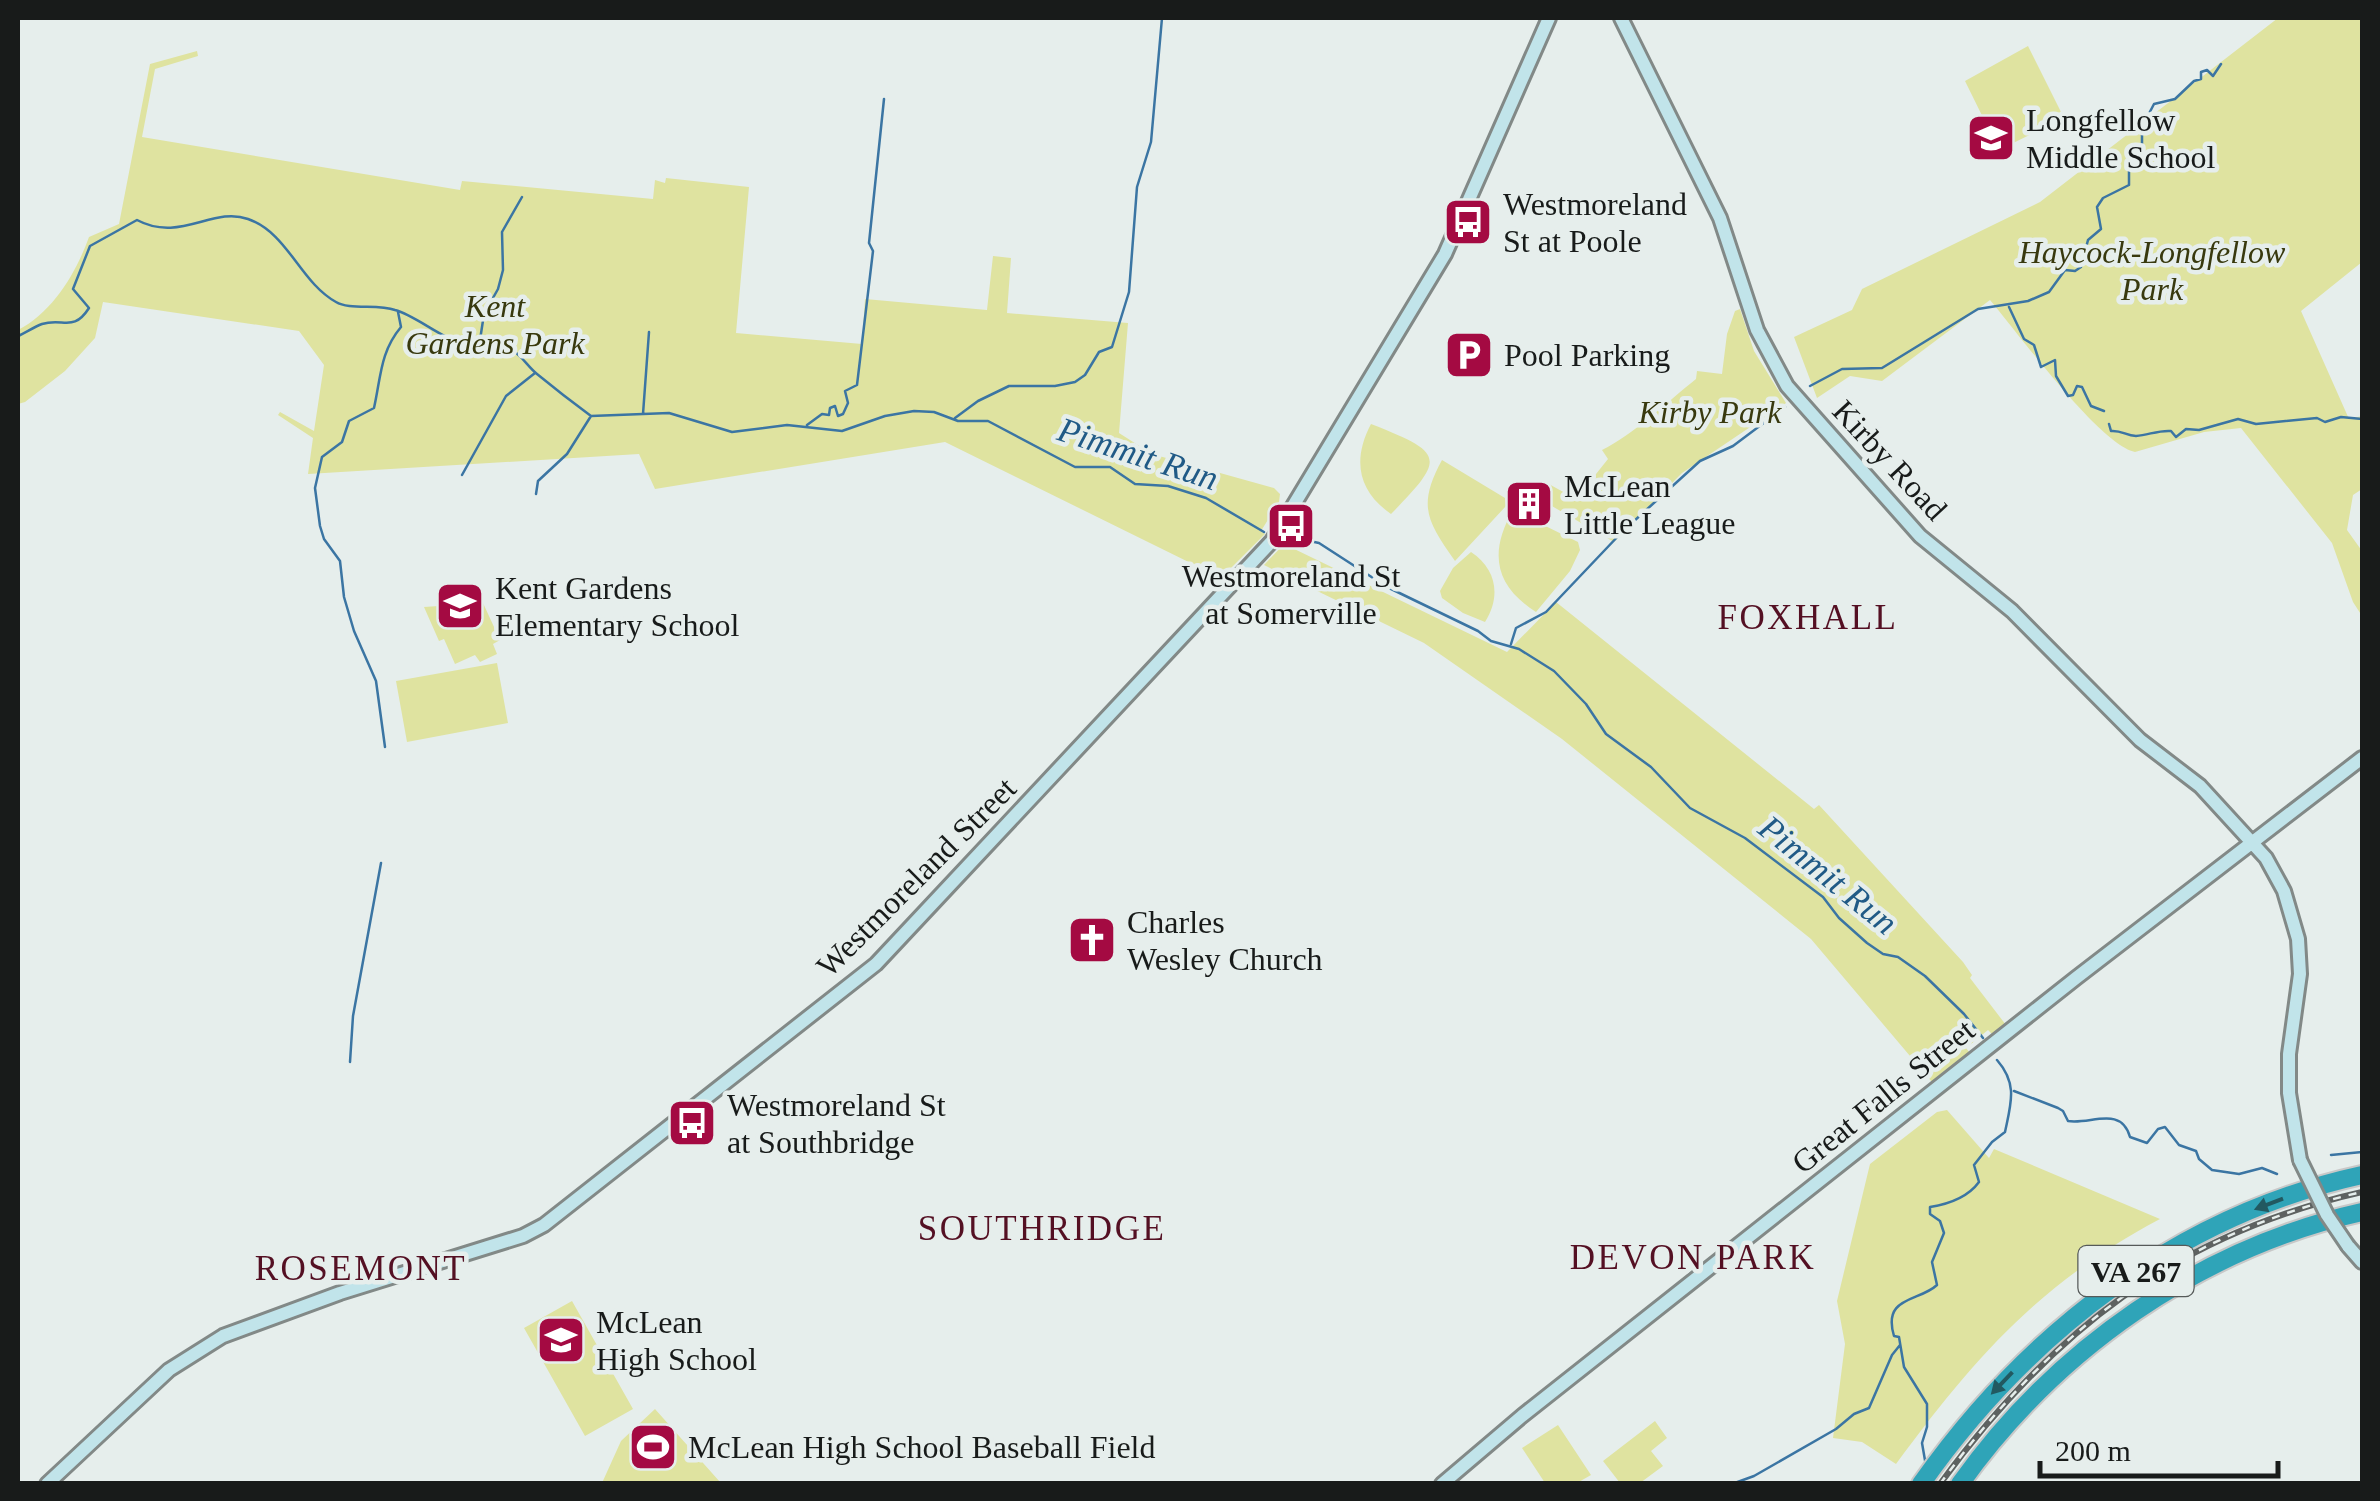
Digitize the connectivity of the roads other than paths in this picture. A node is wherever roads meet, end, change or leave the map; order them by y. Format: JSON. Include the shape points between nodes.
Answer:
{"nodes":[{"id":1,"x":1549,"y":18,"type":"edge"},
{"id":2,"x":1621,"y":18,"type":"edge"},
{"id":3,"x":2362,"y":758,"type":"edge"},
{"id":4,"x":2254,"y":842,"type":"junction"},
{"id":5,"x":2362,"y":1176,"type":"edge"},
{"id":6,"x":2362,"y":1212,"type":"edge"},
{"id":7,"x":2362,"y":1262,"type":"edge"},
{"id":8,"x":1961,"y":1482,"type":"edge"},
{"id":9,"x":47,"y":1484,"type":"edge"},
{"id":10,"x":1442,"y":1484,"type":"edge"},
{"id":11,"x":1921,"y":1484,"type":"edge"}],
"edges":[{"from":1,"to":9,"type":"main road","name":"Westmoreland Street","via":[[1445,254],[1272,541],[888,953],[544,1226],[224,1336],[164,1375]]},
{"from":2,"to":4,"type":"main road","name":"Kirby Road","via":[[1720,218],[1757,330],[1787,386],[1920,536],[2012,611]]},
{"from":3,"to":4,"type":"main road","name":"Great Falls Street"},
{"from":4,"to":7,"type":"main road","name":"Kirby Road","bridge":true,"via":[[2284,891],[2298,939],[2288,1093],[2300,1160],[2327,1215]]},
{"from":4,"to":10,"type":"main road","name":"Great Falls Street"},
{"from":5,"to":11,"type":"highway","number":"VA 267","one_way":true,"via":[[2256,1209],[2145,1264],[2043,1342],[1993,1392]]},
{"from":6,"to":8,"type":"highway","number":"VA 267","via":[[2256,1246],[2146,1304],[2064,1367]]}]}
